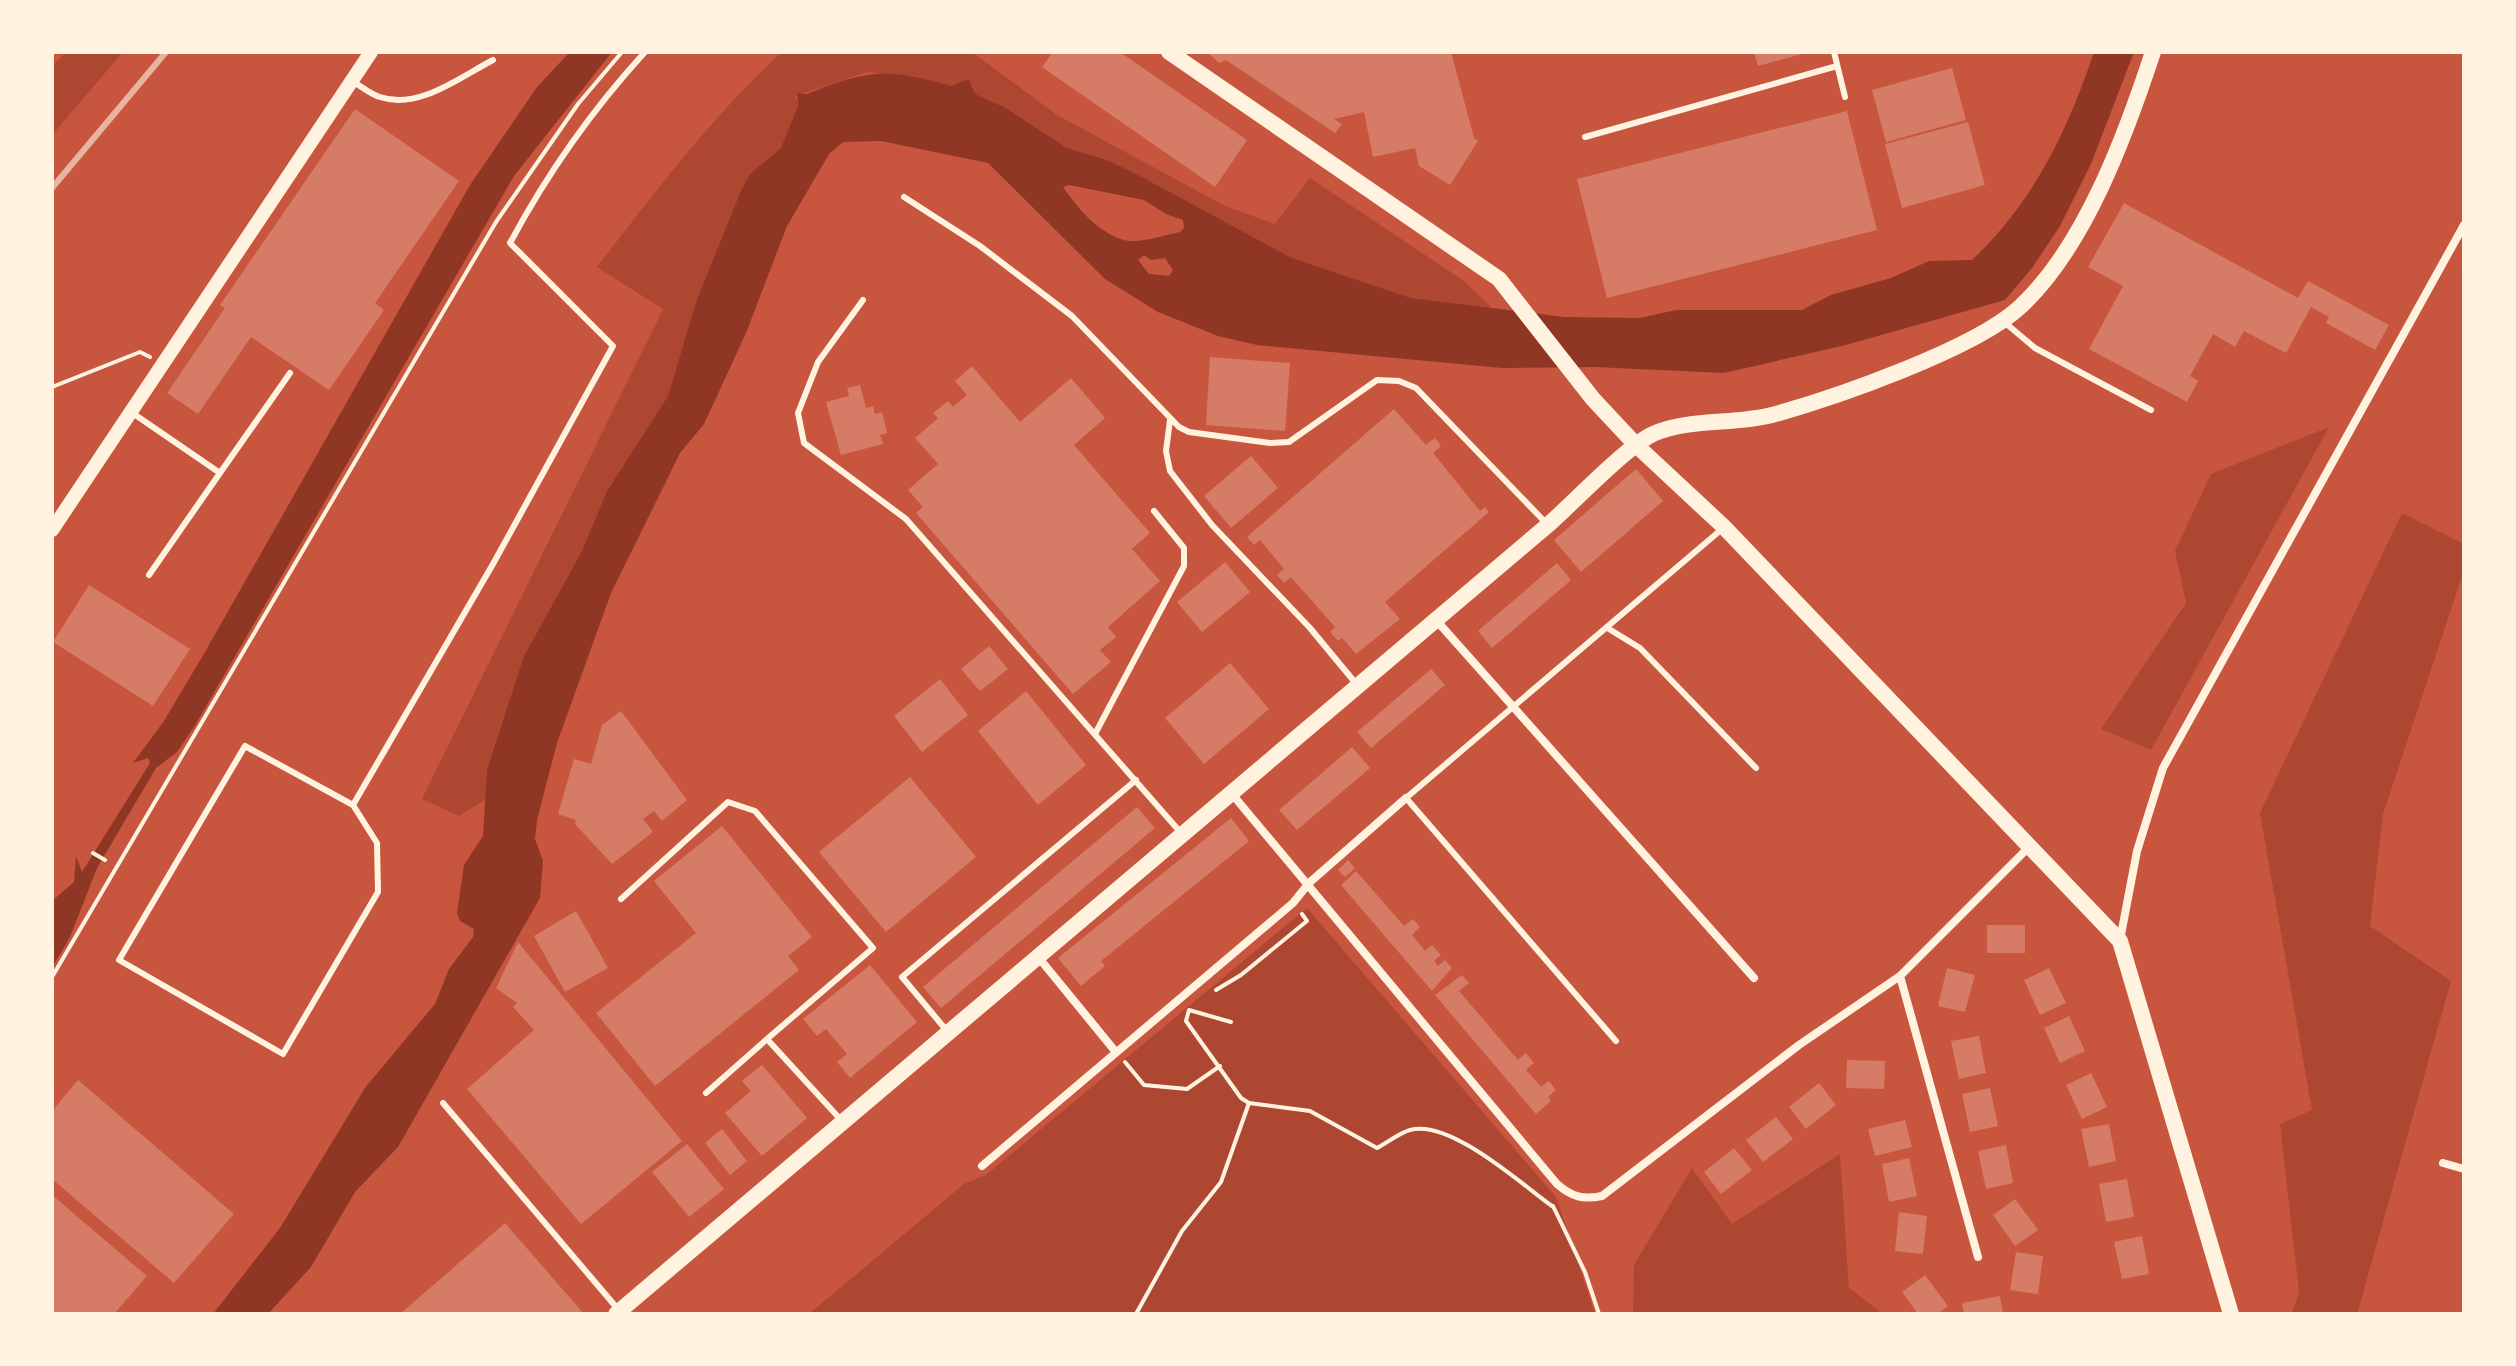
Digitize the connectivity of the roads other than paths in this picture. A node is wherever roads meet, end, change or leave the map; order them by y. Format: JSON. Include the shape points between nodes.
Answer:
{"nodes":[{"id":1,"x":371,"y":52,"type":"edge"},
{"id":2,"x":645,"y":52,"type":"edge"},
{"id":3,"x":1169,"y":52,"type":"edge"},
{"id":4,"x":1834,"y":52,"type":"edge"},
{"id":5,"x":2153,"y":52,"type":"edge"},
{"id":6,"x":493,"y":60,"type":"dead end"},
{"id":7,"x":1837,"y":66,"type":"junction"},
{"id":8,"x":352,"y":81,"type":"junction"},
{"id":9,"x":1845,"y":97,"type":"dead end"},
{"id":10,"x":1585,"y":137,"type":"dead end"},
{"id":11,"x":904,"y":197,"type":"dead end"},
{"id":12,"x":2464,"y":225,"type":"edge"},
{"id":13,"x":863,"y":300,"type":"dead end"},
{"id":14,"x":2003,"y":321,"type":"junction"},
{"id":15,"x":290,"y":373,"type":"dead end"},
{"id":16,"x":2151,"y":410,"type":"dead end"},
{"id":17,"x":131,"y":412,"type":"junction"},
{"id":18,"x":1170,"y":420,"type":"junction"},
{"id":19,"x":1636,"y":445,"type":"junction"},
{"id":20,"x":220,"y":473,"type":"junction"},
{"id":21,"x":1154,"y":511,"type":"dead end"},
{"id":22,"x":1548,"y":525,"type":"junction"},
{"id":23,"x":1724,"y":527,"type":"junction"},
{"id":24,"x":52,"y":530,"type":"edge"},
{"id":25,"x":149,"y":575,"type":"dead end"},
{"id":26,"x":1436,"y":620,"type":"junction"},
{"id":27,"x":1609,"y":629,"type":"junction"},
{"id":28,"x":1358,"y":686,"type":"junction"},
{"id":29,"x":1512,"y":706,"type":"junction"},
{"id":30,"x":1095,"y":734,"type":"junction"},
{"id":31,"x":1756,"y":768,"type":"dead end"},
{"id":32,"x":1136,"y":780,"type":"junction"},
{"id":33,"x":1231,"y":793,"type":"junction"},
{"id":34,"x":1406,"y":798,"type":"junction"},
{"id":35,"x":353,"y":805,"type":"junction"},
{"id":36,"x":1182,"y":834,"type":"junction"},
{"id":37,"x":2030,"y":846,"type":"junction"},
{"id":38,"x":1309,"y":883,"type":"junction"},
{"id":39,"x":621,"y":899,"type":"dead end"},
{"id":40,"x":2120,"y":941,"type":"junction"},
{"id":41,"x":1039,"y":958,"type":"junction"},
{"id":42,"x":1900,"y":976,"type":"junction"},
{"id":43,"x":1754,"y":978,"type":"dead end"},
{"id":44,"x":949,"y":1033,"type":"junction"},
{"id":45,"x":767,"y":1039,"type":"junction"},
{"id":46,"x":1616,"y":1041,"type":"dead end"},
{"id":47,"x":1115,"y":1051,"type":"junction"},
{"id":48,"x":706,"y":1093,"type":"dead end"},
{"id":49,"x":443,"y":1103,"type":"dead end"},
{"id":50,"x":843,"y":1123,"type":"junction"},
{"id":51,"x":2443,"y":1163,"type":"dead end"},
{"id":52,"x":982,"y":1166,"type":"dead end"},
{"id":53,"x":2464,"y":1169,"type":"edge"},
{"id":54,"x":1978,"y":1257,"type":"dead end"},
{"id":55,"x":618,"y":1312,"type":"edge"},
{"id":56,"x":2231,"y":1314,"type":"edge"}],
"edges":[{"from":1,"to":8,"type":"street"},
{"from":2,"to":35,"type":"lane","via":[[562,157],[510,243],[613,346]]},
{"from":3,"to":19,"type":"main road","via":[[1499,279]]},
{"from":4,"to":7,"type":"lane"},
{"from":5,"to":14,"type":"main road","via":[[2127,132],[2071,241],[2035,291]]},
{"from":6,"to":8,"type":"lane","via":[[422,96],[399,100],[378,97]]},
{"from":7,"to":9,"type":"lane"},
{"from":7,"to":10,"type":"lane"},
{"from":8,"to":17,"type":"street"},
{"from":11,"to":18,"type":"lane","via":[[1072,316]]},
{"from":12,"to":40,"type":"street","via":[[2163,768],[2137,851]]},
{"from":13,"to":30,"type":"lane","via":[[818,362],[798,413],[804,443],[906,519]]},
{"from":14,"to":16,"type":"lane","via":[[2035,348]]},
{"from":14,"to":19,"type":"main road","via":[[1814,401],[1770,415],[1665,430]]},
{"from":15,"to":20,"type":"lane"},
{"from":17,"to":20,"type":"lane"},
{"from":17,"to":24,"type":"street"},
{"from":18,"to":22,"type":"lane","via":[[1189,432],[1289,442],[1377,380],[1399,381],[1416,388]]},
{"from":18,"to":28,"type":"lane","via":[[1170,471]]},
{"from":19,"to":22,"type":"main road"},
{"from":19,"to":23,"type":"main road"},
{"from":20,"to":25,"type":"lane"},
{"from":21,"to":30,"type":"lane","via":[[1184,548],[1184,566]]},
{"from":22,"to":26,"type":"main road"},
{"from":23,"to":27,"type":"lane"},
{"from":23,"to":37,"type":"main road"},
{"from":26,"to":28,"type":"main road"},
{"from":26,"to":29,"type":"street"},
{"from":27,"to":29,"type":"lane"},
{"from":27,"to":31,"type":"lane","via":[[1640,648]]},
{"from":28,"to":33,"type":"main road"},
{"from":29,"to":34,"type":"lane"},
{"from":29,"to":43,"type":"street"},
{"from":30,"to":32,"type":"lane"},
{"from":32,"to":36,"type":"lane"},
{"from":32,"to":44,"type":"lane","via":[[902,977]]},
{"from":33,"to":36,"type":"main road"},
{"from":33,"to":38,"type":"street"},
{"from":34,"to":38,"type":"street"},
{"from":34,"to":46,"type":"lane"},
{"from":35,"to":35,"type":"lane","via":[[377,843],[378,892],[283,1054],[119,960],[245,746]]},
{"from":36,"to":41,"type":"main road"},
{"from":37,"to":40,"type":"main road"},
{"from":37,"to":42,"type":"street"},
{"from":38,"to":42,"type":"street","via":[[1550,1176],[1573,1196],[1602,1196],[1799,1045]]},
{"from":38,"to":47,"type":"street","via":[[1293,903]]},
{"from":39,"to":45,"type":"lane","via":[[728,802],[755,811],[873,948]]},
{"from":40,"to":56,"type":"main road"},
{"from":41,"to":44,"type":"main road"},
{"from":41,"to":47,"type":"street"},
{"from":42,"to":54,"type":"street"},
{"from":44,"to":50,"type":"main road"},
{"from":45,"to":48,"type":"lane"},
{"from":45,"to":50,"type":"lane"},
{"from":47,"to":52,"type":"street"},
{"from":49,"to":55,"type":"lane"},
{"from":50,"to":55,"type":"main road"},
{"from":51,"to":53,"type":"street"}]}
